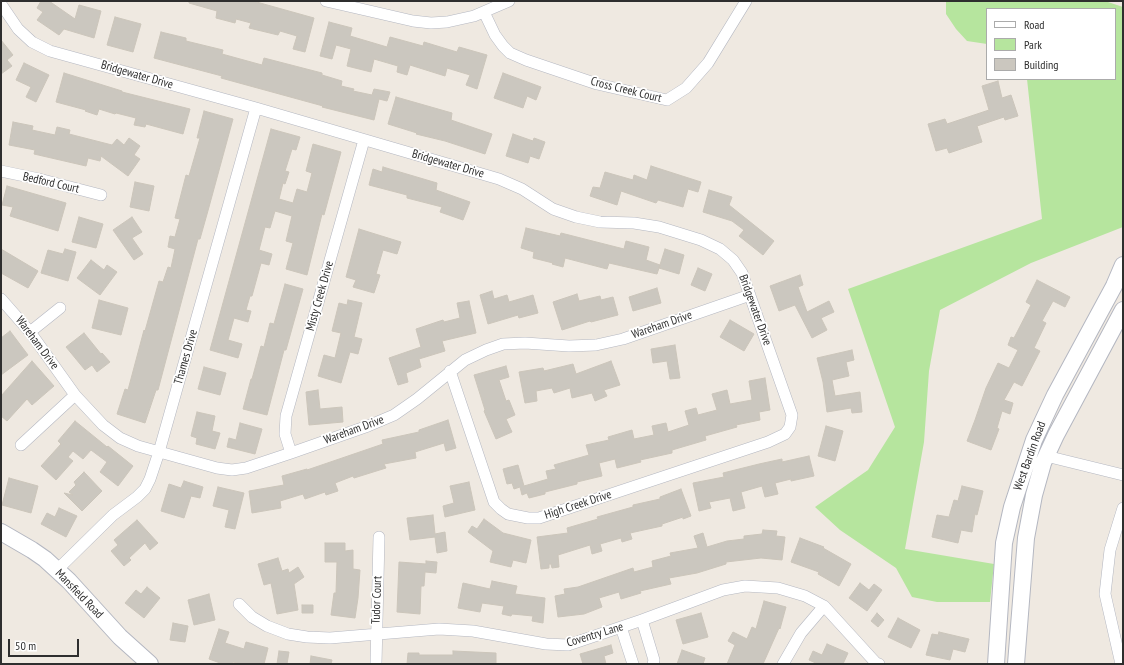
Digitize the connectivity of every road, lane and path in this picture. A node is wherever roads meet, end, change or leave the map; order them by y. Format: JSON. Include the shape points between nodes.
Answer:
{"nodes":[{"id":1,"x":326,"y":1,"type":"edge"},
{"id":2,"x":509,"y":1,"type":"edge"},
{"id":3,"x":746,"y":1,"type":"edge"},
{"id":4,"x":1,"y":4,"type":"edge"},
{"id":5,"x":484,"y":12,"type":"junction"},
{"id":6,"x":256,"y":108,"type":"junction"},
{"id":7,"x":364,"y":140,"type":"junction"},
{"id":8,"x":1,"y":171,"type":"edge"},
{"id":9,"x":101,"y":195,"type":"dead end"},
{"id":10,"x":1123,"y":265,"type":"edge"},
{"id":11,"x":750,"y":295,"type":"junction"},
{"id":12,"x":1,"y":298,"type":"edge"},
{"id":13,"x":60,"y":308,"type":"dead end"},
{"id":14,"x":1123,"y":310,"type":"edge"},
{"id":15,"x":30,"y":332,"type":"junction"},
{"id":16,"x":450,"y":372,"type":"junction"},
{"id":17,"x":75,"y":395,"type":"junction"},
{"id":18,"x":790,"y":427,"type":"joint"},
{"id":19,"x":21,"y":445,"type":"dead end"},
{"id":20,"x":159,"y":452,"type":"junction"},
{"id":21,"x":291,"y":453,"type":"junction"},
{"id":22,"x":1046,"y":456,"type":"junction"},
{"id":23,"x":1123,"y":475,"type":"edge"},
{"id":24,"x":1123,"y":508,"type":"edge"},
{"id":25,"x":1,"y":532,"type":"edge"},
{"id":26,"x":379,"y":537,"type":"dead end"},
{"id":27,"x":57,"y":570,"type":"junction"},
{"id":28,"x":239,"y":604,"type":"dead end"},
{"id":29,"x":824,"y":606,"type":"junction"},
{"id":30,"x":642,"y":620,"type":"junction"},
{"id":31,"x":622,"y":627,"type":"junction"},
{"id":32,"x":376,"y":635,"type":"junction"},
{"id":33,"x":150,"y":664,"type":"edge"},
{"id":34,"x":376,"y":664,"type":"edge"},
{"id":35,"x":633,"y":664,"type":"edge"},
{"id":36,"x":653,"y":664,"type":"edge"},
{"id":37,"x":783,"y":664,"type":"edge"},
{"id":38,"x":879,"y":664,"type":"edge"},
{"id":39,"x":996,"y":664,"type":"edge"},
{"id":40,"x":1016,"y":664,"type":"edge"},
{"id":41,"x":1121,"y":664,"type":"edge"}],
"edges":[{"from":1,"to":5,"type":"street","via":[[425,22],[447,22]]},
{"from":2,"to":5,"type":"street"},
{"from":3,"to":5,"type":"street","name":"Cross Creek Court","via":[[708,63],[686,88],[667,100],[597,84],[510,53],[495,36]]},
{"from":4,"to":6,"type":"street","name":"Bridgewater Drive","via":[[18,29],[32,42],[50,51]]},
{"from":6,"to":7,"type":"street","name":"Bridgewater Drive"},
{"from":6,"to":20,"type":"street","name":"Thames Drive"},
{"from":7,"to":11,"type":"street","name":"Bridgewater Drive","via":[[499,179],[522,189],[553,209],[576,217],[600,222],[659,227],[701,240],[720,249],[733,260],[742,273]]},
{"from":7,"to":21,"type":"street","name":"Misty Creek Drive","via":[[286,416],[285,434]]},
{"from":8,"to":9,"type":"street","name":"Bedford Court"},
{"from":10,"to":39,"type":"main road","name":"West Bardin Road","via":[[1034,440],[1012,507],[1004,543]]},
{"from":11,"to":16,"type":"street","name":"Wareham Drive","via":[[623,339],[596,345],[503,344],[465,360]]},
{"from":11,"to":18,"type":"street","name":"Bridgewater Drive","via":[[792,415]]},
{"from":12,"to":15,"type":"street","name":"Wareham Drive"},
{"from":13,"to":15,"type":"street"},
{"from":14,"to":22,"type":"main road","name":"West Bardin Road"},
{"from":15,"to":17,"type":"street","name":"Wareham Drive"},
{"from":16,"to":18,"type":"street","name":"High Creek Drive","via":[[494,502],[508,514],[528,518],[539,518],[768,442],[785,434]]},
{"from":16,"to":21,"type":"street","name":"Wareham Drive","via":[[394,415]]},
{"from":17,"to":19,"type":"street"},
{"from":17,"to":20,"type":"street","name":"Wareham Drive","via":[[103,425],[120,438]]},
{"from":20,"to":21,"type":"street","name":"Wareham Drive","via":[[232,470]]},
{"from":20,"to":27,"type":"street","name":"Thames Drive","via":[[145,489],[113,515]]},
{"from":22,"to":23,"type":"street"},
{"from":22,"to":40,"type":"main road","name":"West Bardin Road","via":[[1034,495],[1026,538]]},
{"from":24,"to":41,"type":"street","via":[[1110,550],[1105,594]]},
{"from":25,"to":27,"type":"main road","name":"Mansfield Road","via":[[32,550]]},
{"from":26,"to":32,"type":"street","name":"Tudor Court"},
{"from":27,"to":33,"type":"main road","name":"Mansfield Road","via":[[120,637]]},
{"from":28,"to":32,"type":"street","name":"Coventry Lane","via":[[252,617],[288,634],[330,638]]},
{"from":29,"to":30,"type":"street","name":"Coventry Lane","via":[[805,596],[778,588],[745,586],[723,590]]},
{"from":29,"to":37,"type":"street","via":[[801,633]]},
{"from":29,"to":38,"type":"street","name":"Coventry Lane"},
{"from":30,"to":31,"type":"street","name":"Coventry Lane"},
{"from":30,"to":36,"type":"street"},
{"from":31,"to":32,"type":"street","name":"Coventry Lane","via":[[568,645],[439,629]]},
{"from":31,"to":35,"type":"street"},
{"from":32,"to":34,"type":"street","name":"Tudor Court"}]}
